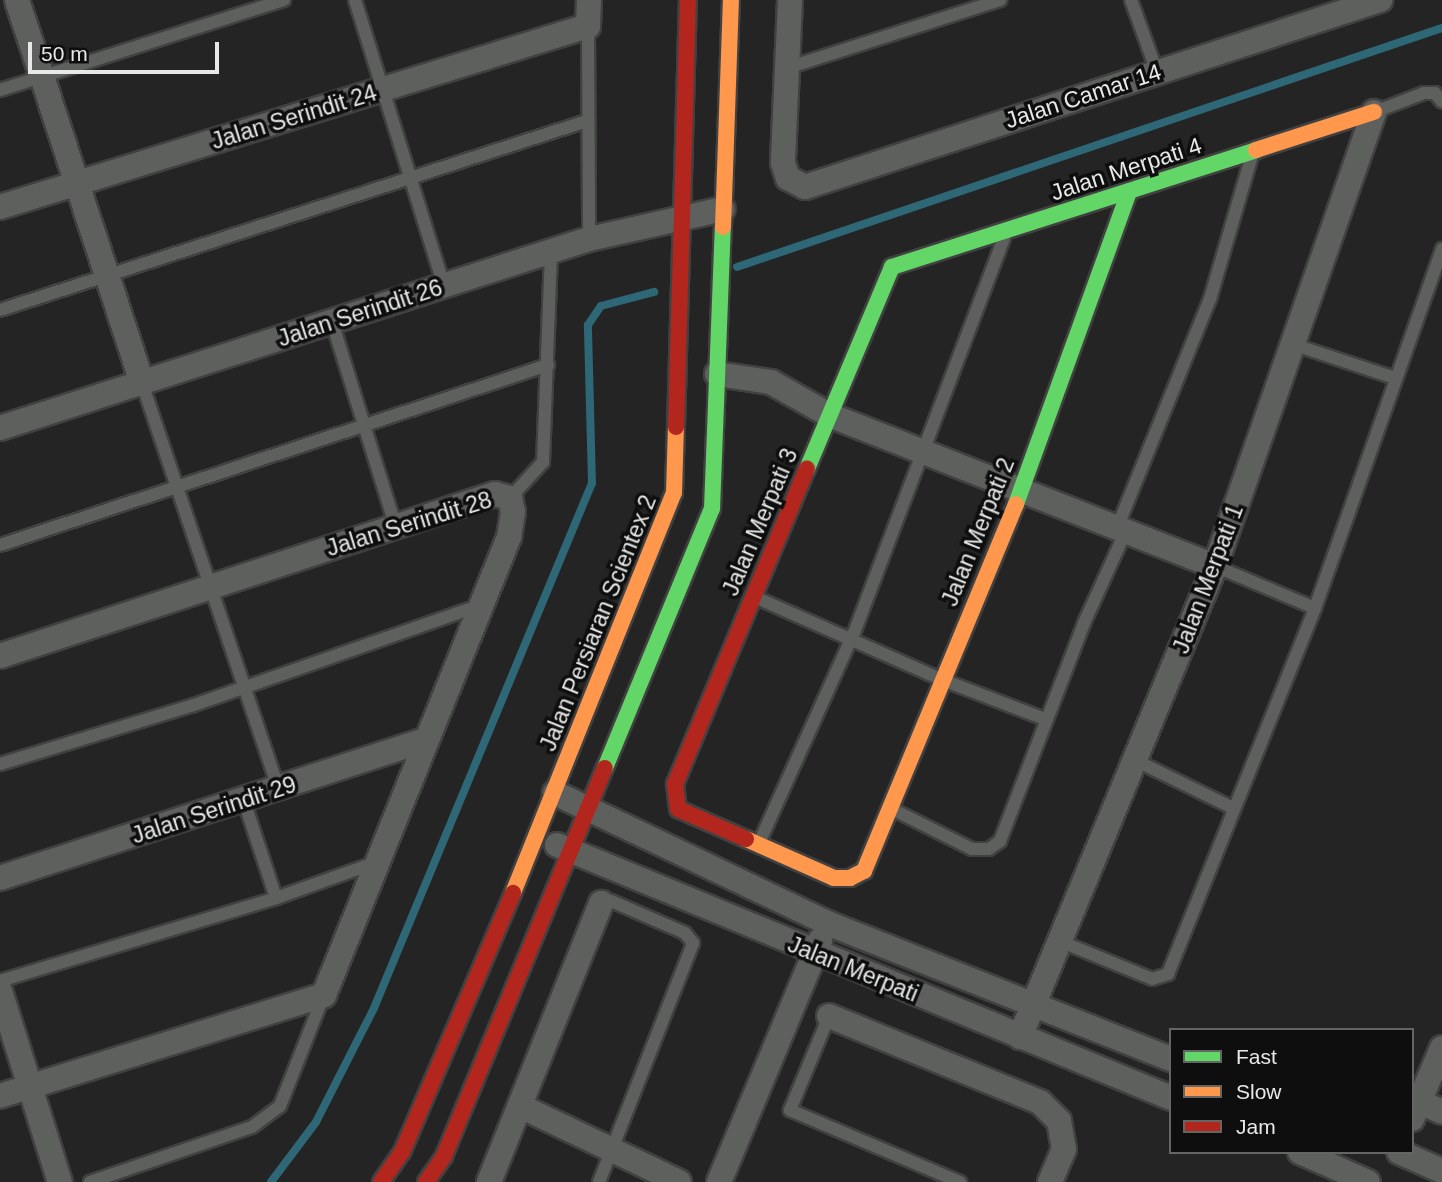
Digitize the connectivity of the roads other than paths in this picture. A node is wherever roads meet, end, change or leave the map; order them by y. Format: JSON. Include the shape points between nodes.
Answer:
{"nodes":[{"id":1,"x":17,"y":0,"type":"edge"},
{"id":2,"x":284,"y":0,"type":"edge"},
{"id":3,"x":355,"y":0,"type":"edge"},
{"id":4,"x":589,"y":0,"type":"edge"},
{"id":5,"x":688,"y":0,"type":"edge"},
{"id":6,"x":731,"y":0,"type":"edge"},
{"id":7,"x":790,"y":0,"type":"edge"},
{"id":8,"x":1000,"y":0,"type":"edge"},
{"id":9,"x":1131,"y":0,"type":"edge"},
{"id":10,"x":1380,"y":0,"type":"edge"},
{"id":11,"x":588,"y":26,"type":"junction"},
{"id":12,"x":787,"y":68,"type":"junction"},
{"id":13,"x":1157,"y":72,"type":"junction"},
{"id":14,"x":42,"y":75,"type":"junction"},
{"id":15,"x":383,"y":89,"type":"junction"},
{"id":16,"x":0,"y":90,"type":"edge"},
{"id":17,"x":1442,"y":102,"type":"edge"},
{"id":18,"x":1374,"y":112,"type":"junction"},
{"id":19,"x":587,"y":121,"type":"junction"},
{"id":20,"x":1254,"y":151,"type":"junction"},
{"id":21,"x":411,"y":178,"type":"junction"},
{"id":22,"x":77,"y":184,"type":"junction"},
{"id":23,"x":1129,"y":192,"type":"junction"},
{"id":24,"x":0,"y":207,"type":"edge"},
{"id":25,"x":723,"y":209,"type":"junction"},
{"id":26,"x":682,"y":218,"type":"junction"},
{"id":27,"x":1007,"y":231,"type":"junction"},
{"id":28,"x":589,"y":239,"type":"junction"},
{"id":29,"x":1442,"y":249,"type":"edge"},
{"id":30,"x":551,"y":252,"type":"junction"},
{"id":31,"x":892,"y":267,"type":"joint"},
{"id":32,"x":107,"y":276,"type":"junction"},
{"id":33,"x":444,"y":285,"type":"junction"},
{"id":34,"x":0,"y":310,"type":"edge"},
{"id":35,"x":332,"y":322,"type":"junction"},
{"id":36,"x":1292,"y":344,"type":"junction"},
{"id":37,"x":548,"y":365,"type":"junction"},
{"id":38,"x":717,"y":374,"type":"junction"},
{"id":39,"x":1395,"y":378,"type":"junction"},
{"id":40,"x":142,"y":383,"type":"junction"},
{"id":41,"x":829,"y":415,"type":"junction"},
{"id":42,"x":364,"y":426,"type":"junction"},
{"id":43,"x":0,"y":428,"type":"edge"},
{"id":44,"x":924,"y":453,"type":"junction"},
{"id":45,"x":176,"y":488,"type":"junction"},
{"id":46,"x":1021,"y":490,"type":"junction"},
{"id":47,"x":510,"y":498,"type":"junction"},
{"id":48,"x":396,"y":527,"type":"junction"},
{"id":49,"x":1122,"y":530,"type":"junction"},
{"id":50,"x":0,"y":545,"type":"edge"},
{"id":51,"x":1215,"y":566,"type":"junction"},
{"id":52,"x":210,"y":587,"type":"junction"},
{"id":53,"x":753,"y":597,"type":"junction"},
{"id":54,"x":482,"y":605,"type":"junction"},
{"id":55,"x":1315,"y":608,"type":"junction"},
{"id":56,"x":851,"y":639,"type":"junction"},
{"id":57,"x":0,"y":656,"type":"edge"},
{"id":58,"x":943,"y":680,"type":"junction"},
{"id":59,"x":244,"y":688,"type":"junction"},
{"id":60,"x":1045,"y":719,"type":"junction"},
{"id":61,"x":428,"y":739,"type":"junction"},
{"id":62,"x":1137,"y":761,"type":"junction"},
{"id":63,"x":0,"y":764,"type":"edge"},
{"id":64,"x":279,"y":790,"type":"junction"},
{"id":65,"x":555,"y":793,"type":"junction"},
{"id":66,"x":244,"y":801,"type":"junction"},
{"id":67,"x":1231,"y":807,"type":"junction"},
{"id":68,"x":588,"y":808,"type":"junction"},
{"id":69,"x":892,"y":809,"type":"junction"},
{"id":70,"x":537,"y":837,"type":"junction"},
{"id":71,"x":759,"y":845,"type":"junction"},
{"id":72,"x":568,"y":849,"type":"junction"},
{"id":73,"x":377,"y":862,"type":"junction"},
{"id":74,"x":0,"y":878,"type":"edge"},
{"id":75,"x":276,"y":898,"type":"junction"},
{"id":76,"x":601,"y":904,"type":"joint"},
{"id":77,"x":827,"y":923,"type":"junction"},
{"id":78,"x":1062,"y":942,"type":"junction"},
{"id":79,"x":814,"y":954,"type":"junction"},
{"id":80,"x":0,"y":981,"type":"edge"},
{"id":81,"x":0,"y":991,"type":"edge"},
{"id":82,"x":324,"y":995,"type":"junction"},
{"id":83,"x":1034,"y":1007,"type":"junction"},
{"id":84,"x":829,"y":1016,"type":"joint"},
{"id":85,"x":1020,"y":1037,"type":"junction"},
{"id":86,"x":1442,"y":1048,"type":"edge"},
{"id":87,"x":1169,"y":1058,"type":"edge"},
{"id":88,"x":30,"y":1086,"type":"junction"},
{"id":89,"x":0,"y":1096,"type":"edge"},
{"id":90,"x":1169,"y":1097,"type":"edge"},
{"id":91,"x":520,"y":1106,"type":"junction"},
{"id":92,"x":1425,"y":1111,"type":"edge"},
{"id":93,"x":611,"y":1153,"type":"junction"},
{"id":94,"x":1305,"y":1154,"type":"edge"},
{"id":95,"x":1404,"y":1154,"type":"edge"},
{"id":96,"x":1442,"y":1171,"type":"edge"},
{"id":97,"x":60,"y":1182,"type":"edge"},
{"id":98,"x":90,"y":1182,"type":"edge"},
{"id":99,"x":381,"y":1182,"type":"edge"},
{"id":100,"x":426,"y":1182,"type":"edge"},
{"id":101,"x":489,"y":1182,"type":"edge"},
{"id":102,"x":598,"y":1182,"type":"edge"},
{"id":103,"x":680,"y":1182,"type":"edge"},
{"id":104,"x":719,"y":1182,"type":"edge"},
{"id":105,"x":960,"y":1182,"type":"edge"},
{"id":106,"x":1050,"y":1182,"type":"edge"},
{"id":107,"x":1368,"y":1182,"type":"edge"}],
"edges":[{"from":1,"to":14,"type":"street"},
{"from":2,"to":14,"type":"lane"},
{"from":3,"to":15,"type":"lane"},
{"from":4,"to":11,"type":"street"},
{"from":5,"to":26,"type":"street","name":"Jalan Persiaran Scientex 2"},
{"from":6,"to":25,"type":"street"},
{"from":7,"to":12,"type":"street"},
{"from":8,"to":12,"type":"lane"},
{"from":9,"to":13,"type":"lane"},
{"from":10,"to":13,"type":"street","name":"Jalan Camar 14"},
{"from":11,"to":15,"type":"street","name":"Jalan Serindit 24"},
{"from":11,"to":19,"type":"lane"},
{"from":12,"to":13,"type":"street","name":"Jalan Camar 14","via":[[783,163],[788,178],[805,187]]},
{"from":14,"to":16,"type":"lane"},
{"from":14,"to":22,"type":"street"},
{"from":15,"to":21,"type":"lane"},
{"from":15,"to":22,"type":"street","name":"Jalan Serindit 24"},
{"from":17,"to":18,"type":"lane","via":[[1435,93],[1424,93]]},
{"from":18,"to":20,"type":"street","name":"Jalan Merpati 4"},
{"from":18,"to":36,"type":"street","name":"Jalan Merpati 1"},
{"from":19,"to":21,"type":"lane"},
{"from":19,"to":28,"type":"lane"},
{"from":20,"to":23,"type":"street","name":"Jalan Merpati 4"},
{"from":20,"to":49,"type":"lane","via":[[1210,299]]},
{"from":21,"to":32,"type":"lane"},
{"from":21,"to":33,"type":"lane"},
{"from":22,"to":24,"type":"street","name":"Jalan Serindit 24"},
{"from":22,"to":32,"type":"street"},
{"from":23,"to":27,"type":"street","name":"Jalan Merpati 4"},
{"from":23,"to":46,"type":"street","name":"Jalan Merpati 2"},
{"from":25,"to":26,"type":"street","name":"Jalan Serindit 26"},
{"from":25,"to":38,"type":"street"},
{"from":26,"to":28,"type":"street","name":"Jalan Serindit 26"},
{"from":26,"to":65,"type":"street","name":"Jalan Persiaran Scientex 2","via":[[674,493]]},
{"from":27,"to":31,"type":"street","name":"Jalan Merpati 4"},
{"from":27,"to":44,"type":"lane"},
{"from":28,"to":30,"type":"street","name":"Jalan Serindit 26"},
{"from":29,"to":39,"type":"lane"},
{"from":30,"to":33,"type":"street","name":"Jalan Serindit 26"},
{"from":30,"to":37,"type":"lane"},
{"from":31,"to":41,"type":"street","name":"Jalan Merpati 3"},
{"from":32,"to":34,"type":"lane"},
{"from":32,"to":40,"type":"street"},
{"from":33,"to":35,"type":"street","name":"Jalan Serindit 26"},
{"from":35,"to":40,"type":"street","name":"Jalan Serindit 26"},
{"from":35,"to":42,"type":"lane"},
{"from":36,"to":39,"type":"lane"},
{"from":36,"to":51,"type":"street","name":"Jalan Merpati 1"},
{"from":37,"to":42,"type":"lane"},
{"from":37,"to":47,"type":"lane","via":[[543,462]]},
{"from":38,"to":41,"type":"street","via":[[771,382]]},
{"from":38,"to":68,"type":"street","via":[[712,509]]},
{"from":39,"to":55,"type":"lane"},
{"from":40,"to":43,"type":"street","name":"Jalan Serindit 26"},
{"from":40,"to":45,"type":"lane"},
{"from":41,"to":44,"type":"street"},
{"from":41,"to":53,"type":"street","name":"Jalan Merpati 3"},
{"from":42,"to":45,"type":"lane"},
{"from":42,"to":48,"type":"lane"},
{"from":44,"to":46,"type":"street"},
{"from":44,"to":56,"type":"lane"},
{"from":45,"to":50,"type":"lane"},
{"from":45,"to":52,"type":"lane"},
{"from":46,"to":49,"type":"street"},
{"from":46,"to":58,"type":"street","name":"Jalan Merpati 2"},
{"from":47,"to":48,"type":"street","name":"Jalan Serindit 28","via":[[495,495]]},
{"from":47,"to":54,"type":"street","name":"Jalan Serindit 28","via":[[512,528]]},
{"from":48,"to":52,"type":"street","name":"Jalan Serindit 28"},
{"from":49,"to":51,"type":"street"},
{"from":49,"to":60,"type":"lane"},
{"from":51,"to":55,"type":"lane"},
{"from":51,"to":62,"type":"street","name":"Jalan Merpati 1"},
{"from":52,"to":57,"type":"street","name":"Jalan Serindit 28"},
{"from":52,"to":59,"type":"lane"},
{"from":53,"to":56,"type":"lane"},
{"from":53,"to":71,"type":"street","name":"Jalan Merpati 3","via":[[675,784],[674,797],[678,809]]},
{"from":54,"to":59,"type":"lane"},
{"from":54,"to":61,"type":"street","name":"Jalan Serindit 28"},
{"from":55,"to":67,"type":"lane"},
{"from":56,"to":58,"type":"lane"},
{"from":56,"to":71,"type":"lane"},
{"from":58,"to":60,"type":"lane"},
{"from":58,"to":69,"type":"street","name":"Jalan Merpati 2"},
{"from":59,"to":63,"type":"lane"},
{"from":59,"to":64,"type":"lane"},
{"from":60,"to":69,"type":"lane","via":[[1000,841],[989,849],[972,849]]},
{"from":61,"to":64,"type":"street","name":"Jalan Serindit 29"},
{"from":61,"to":73,"type":"street","name":"Jalan Serindit 28"},
{"from":62,"to":67,"type":"lane"},
{"from":62,"to":78,"type":"street","name":"Jalan Merpati 1"},
{"from":64,"to":66,"type":"street","name":"Jalan Serindit 29"},
{"from":65,"to":68,"type":"street","name":"Jalan Merpati"},
{"from":65,"to":70,"type":"street","name":"Jalan Persiaran Scientex 2"},
{"from":66,"to":74,"type":"street","name":"Jalan Serindit 29"},
{"from":66,"to":75,"type":"lane"},
{"from":67,"to":78,"type":"lane","via":[[1162,979]]},
{"from":68,"to":72,"type":"street"},
{"from":68,"to":77,"type":"street","name":"Jalan Merpati"},
{"from":69,"to":71,"type":"street","name":"Jalan Merpati 2","via":[[863,871],[850,878],[834,878]]},
{"from":70,"to":72,"type":"street","name":"Jalan Merpati"},
{"from":70,"to":99,"type":"street","name":"Jalan Persiaran Scientex 2","via":[[402,1152]]},
{"from":72,"to":79,"type":"street","name":"Jalan Merpati"},
{"from":72,"to":100,"type":"street","via":[[444,1156]]},
{"from":73,"to":75,"type":"lane"},
{"from":73,"to":82,"type":"street","name":"Jalan Serindit 28"},
{"from":75,"to":80,"type":"lane"},
{"from":76,"to":91,"type":"street"},
{"from":76,"to":93,"type":"lane","via":[[611,901],[623,906],[685,933],[693,943]]},
{"from":77,"to":79,"type":"street"},
{"from":77,"to":83,"type":"street","name":"Jalan Merpati"},
{"from":78,"to":83,"type":"street","name":"Jalan Merpati 1"},
{"from":79,"to":85,"type":"street","name":"Jalan Merpati"},
{"from":79,"to":104,"type":"street"},
{"from":81,"to":88,"type":"street"},
{"from":82,"to":88,"type":"street"},
{"from":82,"to":98,"type":"lane","via":[[280,1106],[252,1127]]},
{"from":83,"to":85,"type":"street","name":"Jalan Merpati 1"},
{"from":83,"to":87,"type":"street","name":"Jalan Merpati"},
{"from":84,"to":105,"type":"lane","via":[[790,1110]]},
{"from":84,"to":106,"type":"street","via":[[1040,1102],[1059,1121],[1064,1149]]},
{"from":85,"to":90,"type":"street","name":"Jalan Merpati"},
{"from":86,"to":92,"type":"street"},
{"from":88,"to":89,"type":"street"},
{"from":88,"to":97,"type":"street"},
{"from":91,"to":93,"type":"street"},
{"from":91,"to":101,"type":"street"},
{"from":93,"to":102,"type":"lane"},
{"from":93,"to":103,"type":"street"},
{"from":94,"to":107,"type":"street"},
{"from":95,"to":96,"type":"street"}]}
